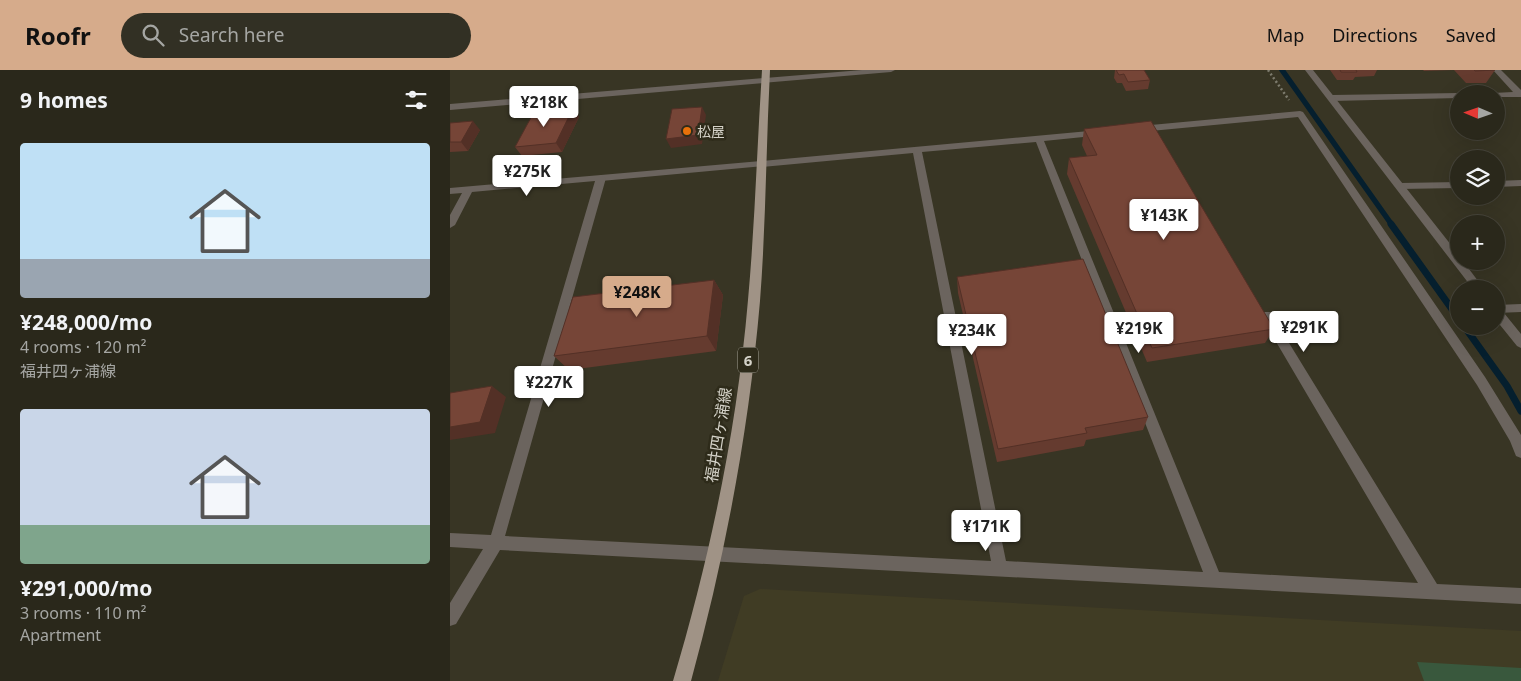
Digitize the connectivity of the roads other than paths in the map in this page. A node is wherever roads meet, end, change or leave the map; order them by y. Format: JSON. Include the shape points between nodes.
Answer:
{"nodes":[{"id":1,"x":766,"y":70,"type":"edge"},
{"id":2,"x":891,"y":70,"type":"edge"},
{"id":3,"x":1309,"y":70,"type":"edge"},
{"id":4,"x":1497,"y":70,"type":"edge"},
{"id":5,"x":765,"y":80,"type":"junction"},
{"id":6,"x":1505,"y":94,"type":"edge"},
{"id":7,"x":1521,"y":94,"type":"edge"},
{"id":8,"x":1450,"y":95,"type":"edge"},
{"id":9,"x":1332,"y":98,"type":"junction"},
{"id":10,"x":450,"y":106,"type":"edge"},
{"id":11,"x":1134,"y":130,"type":"edge"},
{"id":12,"x":1115,"y":132,"type":"edge"},
{"id":13,"x":1039,"y":139,"type":"junction"},
{"id":14,"x":917,"y":150,"type":"junction"},
{"id":15,"x":761,"y":164,"type":"junction"},
{"id":16,"x":601,"y":178,"type":"junction"},
{"id":17,"x":1505,"y":184,"type":"edge"},
{"id":18,"x":1521,"y":184,"type":"edge"},
{"id":19,"x":1450,"y":185,"type":"edge"},
{"id":20,"x":1400,"y":186,"type":"junction"},
{"id":21,"x":468,"y":190,"type":"junction"},
{"id":22,"x":450,"y":192,"type":"edge"},
{"id":23,"x":450,"y":225,"type":"edge"},
{"id":24,"x":1472,"y":280,"type":"edge"},
{"id":25,"x":1260,"y":305,"type":"edge"},
{"id":26,"x":1521,"y":308,"type":"edge"},
{"id":27,"x":1505,"y":309,"type":"edge"},
{"id":28,"x":1505,"y":322,"type":"edge"},
{"id":29,"x":1521,"y":344,"type":"edge"},
{"id":30,"x":1521,"y":452,"type":"edge"},
{"id":31,"x":450,"y":540,"type":"edge"},
{"id":32,"x":496,"y":542,"type":"junction"},
{"id":33,"x":715,"y":553,"type":"junction"},
{"id":34,"x":1000,"y":568,"type":"junction"},
{"id":35,"x":1214,"y":580,"type":"junction"},
{"id":36,"x":1432,"y":591,"type":"junction"},
{"id":37,"x":1521,"y":596,"type":"edge"},
{"id":38,"x":450,"y":618,"type":"edge"},
{"id":39,"x":682,"y":681,"type":"edge"}],
"edges":[{"from":1,"to":5,"type":"main road","name":"福井四ヶ浦線","number":"6"},
{"from":2,"to":5,"type":"street"},
{"from":3,"to":9,"type":"street"},
{"from":4,"to":7,"type":"street"},
{"from":5,"to":10,"type":"street"},
{"from":5,"to":15,"type":"main road","name":"福井四ヶ浦線","number":"6"},
{"from":6,"to":7,"type":"street"},
{"from":8,"to":9,"type":"street"},
{"from":9,"to":20,"type":"street"},
{"from":11,"to":30,"type":"street","via":[[1156,132],[1300,114],[1481,381]]},
{"from":12,"to":13,"type":"street"},
{"from":13,"to":14,"type":"street"},
{"from":13,"to":35,"type":"street"},
{"from":14,"to":15,"type":"street"},
{"from":14,"to":34,"type":"street"},
{"from":15,"to":16,"type":"street"},
{"from":15,"to":33,"type":"main road","name":"福井四ヶ浦線","number":"6","via":[[754,299],[744,394]]},
{"from":16,"to":21,"type":"street"},
{"from":16,"to":32,"type":"street"},
{"from":17,"to":18,"type":"street"},
{"from":19,"to":20,"type":"street"},
{"from":20,"to":24,"type":"street"},
{"from":21,"to":22,"type":"street"},
{"from":21,"to":23,"type":"street"},
{"from":25,"to":36,"type":"street"},
{"from":26,"to":27,"type":"street"},
{"from":28,"to":29,"type":"street"},
{"from":31,"to":32,"type":"street"},
{"from":32,"to":33,"type":"street"},
{"from":32,"to":38,"type":"street"},
{"from":33,"to":34,"type":"street"},
{"from":33,"to":39,"type":"main road","name":"福井四ヶ浦線","number":"6"},
{"from":34,"to":35,"type":"street"},
{"from":35,"to":36,"type":"street"},
{"from":36,"to":37,"type":"street"}]}
